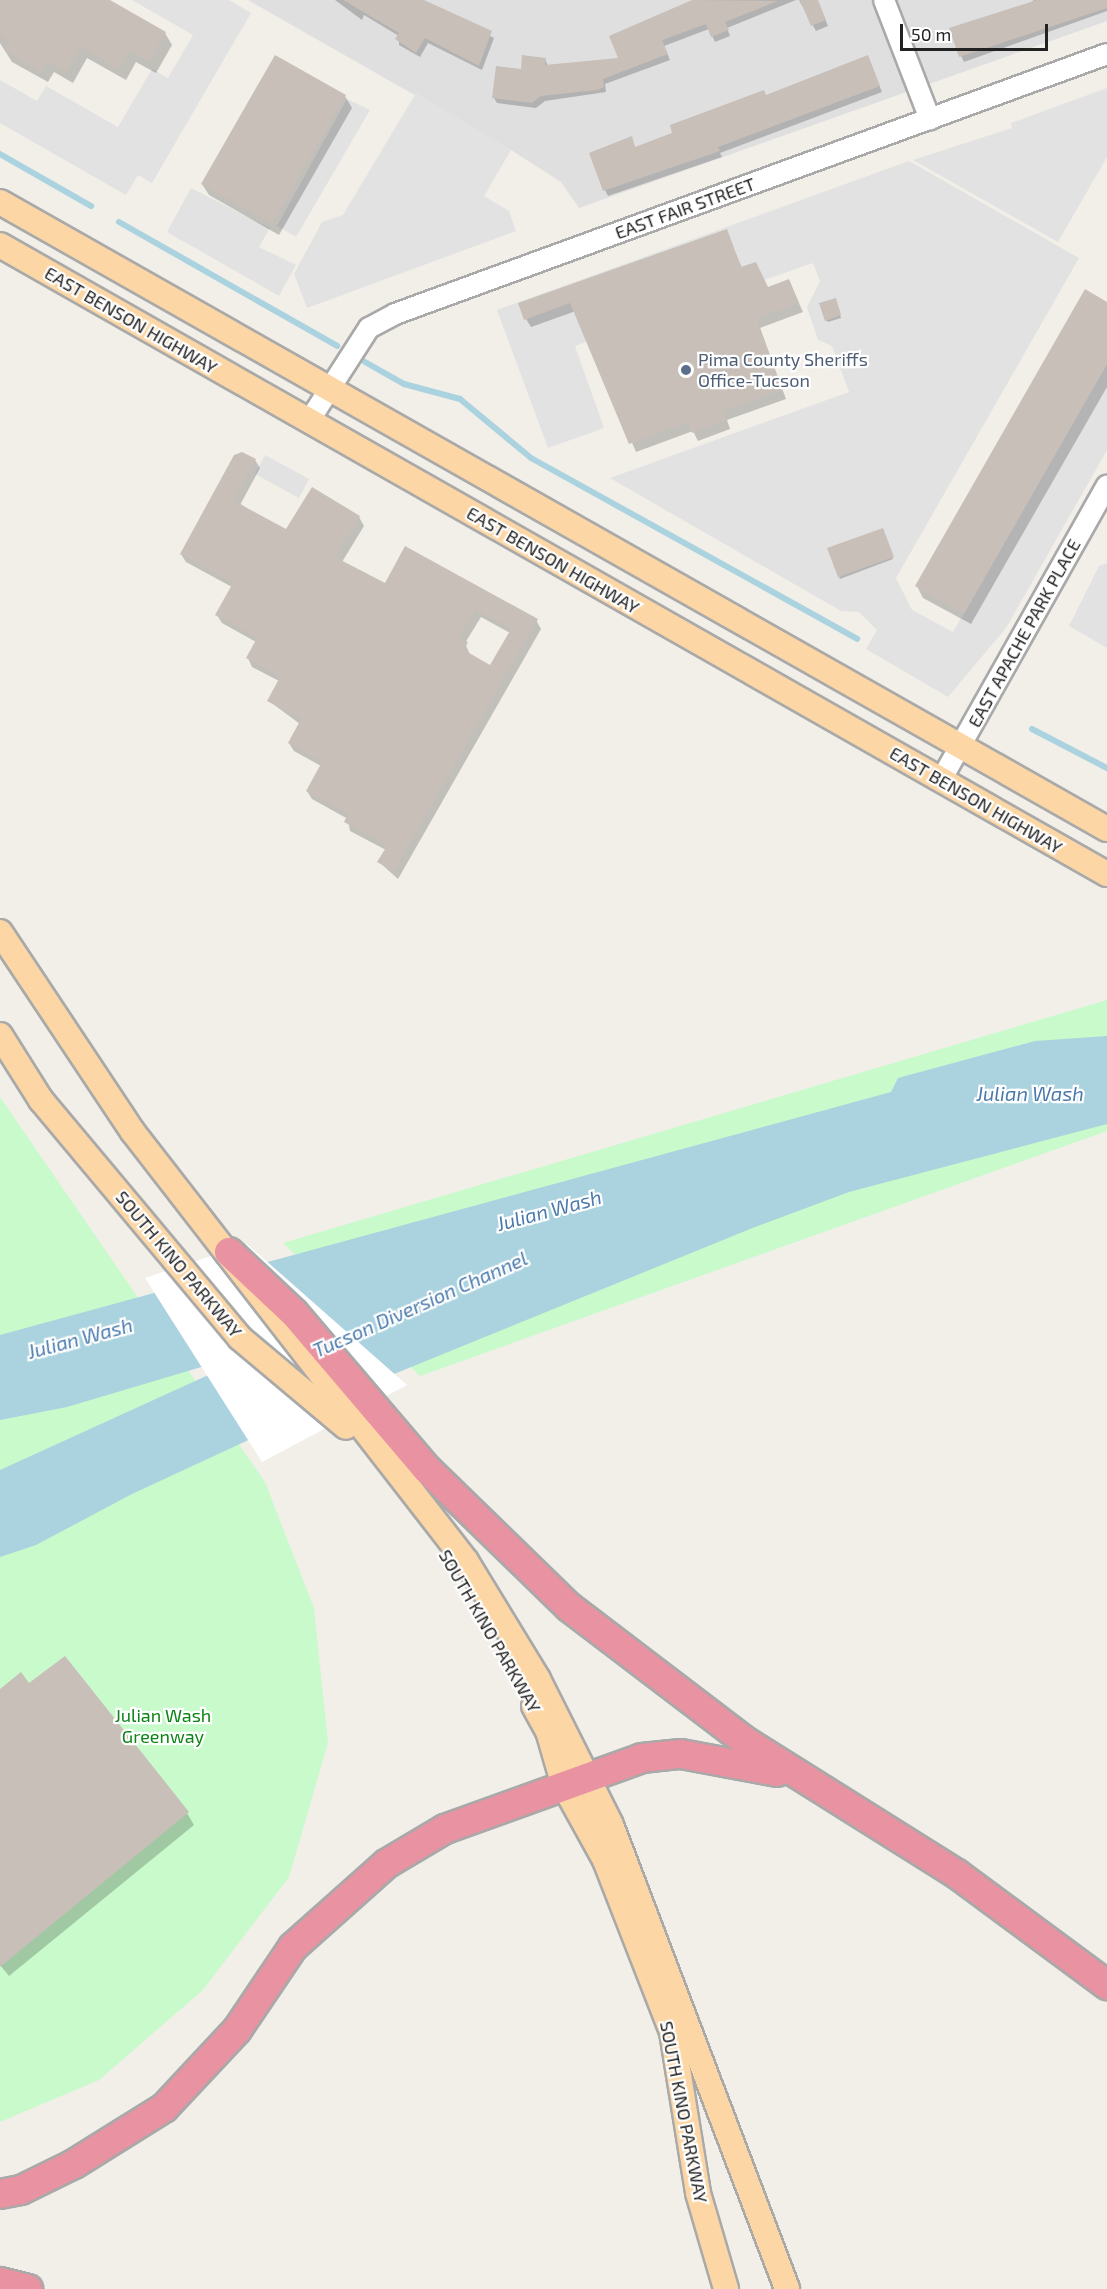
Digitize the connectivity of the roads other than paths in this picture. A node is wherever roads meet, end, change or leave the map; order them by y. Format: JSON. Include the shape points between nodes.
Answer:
{"nodes":[{"id":1,"x":884,"y":0,"type":"edge"},
{"id":2,"x":1107,"y":54,"type":"edge"},
{"id":3,"x":930,"y":118,"type":"junction"},
{"id":4,"x":0,"y":202,"type":"edge"},
{"id":5,"x":0,"y":245,"type":"edge"},
{"id":6,"x":330,"y":388,"type":"junction"},
{"id":7,"x":309,"y":421,"type":"junction"},
{"id":8,"x":1107,"y":485,"type":"edge"},
{"id":9,"x":960,"y":746,"type":"junction"},
{"id":10,"x":941,"y":780,"type":"junction"},
{"id":11,"x":1107,"y":829,"type":"edge"},
{"id":12,"x":1107,"y":874,"type":"edge"},
{"id":13,"x":0,"y":933,"type":"edge"},
{"id":14,"x":0,"y":1035,"type":"edge"},
{"id":15,"x":229,"y":1252,"type":"joint"},
{"id":16,"x":353,"y":1412,"type":"junction"},
{"id":17,"x":806,"y":1779,"type":"junction"},
{"id":18,"x":576,"y":1780,"type":"junction"},
{"id":19,"x":1107,"y":1985,"type":"edge"},
{"id":20,"x":0,"y":2193,"type":"edge"},
{"id":21,"x":0,"y":2282,"type":"edge"},
{"id":22,"x":28,"y":2289,"type":"edge"},
{"id":23,"x":726,"y":2289,"type":"edge"},
{"id":24,"x":787,"y":2289,"type":"edge"}],
"edges":[{"from":1,"to":3,"type":"street"},
{"from":2,"to":3,"type":"street","name":"EAST FAIR STREET"},
{"from":3,"to":6,"type":"street","name":"EAST FAIR STREET","via":[[395,314],[369,328]]},
{"from":4,"to":6,"type":"main road","name":"EAST BENSON HIGHWAY"},
{"from":5,"to":7,"type":"main road","name":"EAST BENSON HIGHWAY"},
{"from":6,"to":7,"type":"street","name":"EAST FAIR STREET"},
{"from":6,"to":9,"type":"main road","name":"EAST BENSON HIGHWAY"},
{"from":7,"to":10,"type":"main road","name":"EAST BENSON HIGHWAY"},
{"from":8,"to":9,"type":"street","name":"EAST APACHE PARK PLACE"},
{"from":9,"to":10,"type":"street","name":"EAST APACHE PARK PLACE"},
{"from":9,"to":11,"type":"main road","name":"EAST BENSON HIGHWAY"},
{"from":10,"to":12,"type":"main road","name":"EAST BENSON HIGHWAY"},
{"from":13,"to":15,"type":"main road","via":[[133,1132]]},
{"from":14,"to":16,"type":"main road","name":"SOUTH KINO PARKWAY","via":[[40,1100],[240,1338]]},
{"from":15,"to":16,"type":"highway","via":[[294,1313]]},
{"from":16,"to":17,"type":"highway","via":[[455,1498],[569,1607],[651,1674]]},
{"from":16,"to":18,"type":"main road","name":"SOUTH KINO PARKWAY","via":[[455,1566]]},
{"from":17,"to":18,"type":"highway","via":[[735,1760],[681,1754],[642,1758]]},
{"from":17,"to":19,"type":"highway","via":[[957,1874]]},
{"from":18,"to":20,"type":"highway","via":[[445,1829],[386,1864],[293,1947],[237,2030],[164,2108],[74,2164],[21,2190]]},
{"from":18,"to":23,"type":"main road","name":"SOUTH KINO PARKWAY","via":[[672,2032],[698,2193]]},
{"from":18,"to":24,"type":"main road","name":"SOUTH KINO PARKWAY"},
{"from":21,"to":22,"type":"highway"}]}
